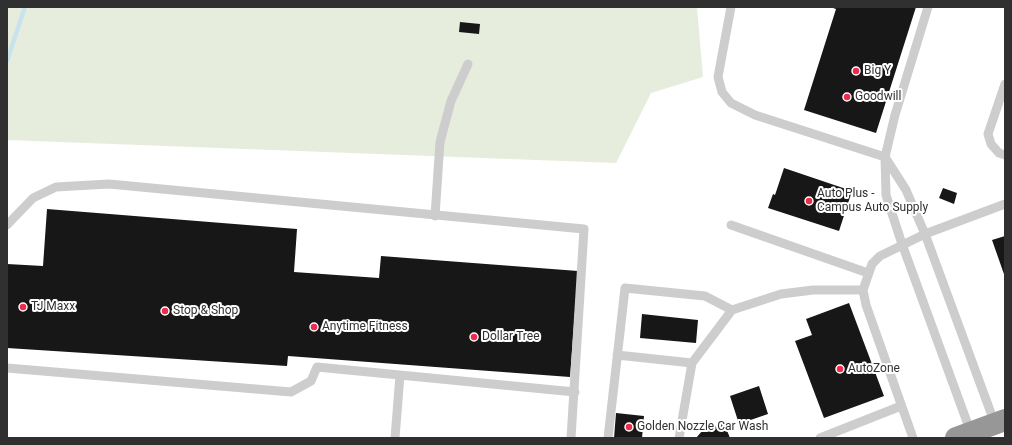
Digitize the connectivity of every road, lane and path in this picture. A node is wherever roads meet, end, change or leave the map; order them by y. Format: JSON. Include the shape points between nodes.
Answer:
{"nodes":[{"id":1,"x":730,"y":7,"type":"edge"},
{"id":2,"x":928,"y":7,"type":"edge"},
{"id":3,"x":468,"y":64,"type":"dead end"},
{"id":4,"x":1005,"y":84,"type":"edge"},
{"id":5,"x":1005,"y":155,"type":"edge"},
{"id":6,"x":885,"y":157,"type":"junction"},
{"id":7,"x":1005,"y":204,"type":"edge"},
{"id":8,"x":435,"y":216,"type":"junction"},
{"id":9,"x":731,"y":224,"type":"dead end"},
{"id":10,"x":7,"y":225,"type":"edge"},
{"id":11,"x":925,"y":234,"type":"junction"},
{"id":12,"x":902,"y":244,"type":"junction"},
{"id":13,"x":868,"y":273,"type":"junction"},
{"id":14,"x":864,"y":290,"type":"junction"},
{"id":15,"x":732,"y":310,"type":"junction"},
{"id":16,"x":617,"y":354,"type":"junction"},
{"id":17,"x":692,"y":363,"type":"junction"},
{"id":18,"x":7,"y":368,"type":"edge"},
{"id":19,"x":400,"y":375,"type":"junction"},
{"id":20,"x":575,"y":392,"type":"junction"},
{"id":21,"x":901,"y":406,"type":"junction"},
{"id":22,"x":1000,"y":422,"type":"edge"},
{"id":23,"x":964,"y":435,"type":"edge"},
{"id":24,"x":395,"y":438,"type":"edge"},
{"id":25,"x":571,"y":438,"type":"edge"},
{"id":26,"x":608,"y":438,"type":"edge"},
{"id":27,"x":679,"y":438,"type":"edge"},
{"id":28,"x":820,"y":438,"type":"edge"},
{"id":29,"x":913,"y":438,"type":"edge"}],
"edges":[{"from":1,"to":6,"type":"lane","via":[[718,77],[722,92],[731,103],[755,115]]},
{"from":2,"to":6,"type":"lane"},
{"from":3,"to":8,"type":"lane","via":[[451,101],[440,142]]},
{"from":4,"to":5,"type":"lane","via":[[988,134],[991,144],[999,153]]},
{"from":6,"to":11,"type":"lane","via":[[906,190]]},
{"from":6,"to":12,"type":"lane","via":[[886,195]]},
{"from":7,"to":11,"type":"lane"},
{"from":8,"to":10,"type":"lane","via":[[109,184],[56,187],[33,198]]},
{"from":8,"to":20,"type":"lane","via":[[584,229]]},
{"from":9,"to":13,"type":"lane"},
{"from":11,"to":12,"type":"lane"},
{"from":11,"to":22,"type":"lane"},
{"from":12,"to":13,"type":"lane","via":[[880,256]]},
{"from":12,"to":23,"type":"lane"},
{"from":13,"to":14,"type":"lane"},
{"from":14,"to":15,"type":"lane","via":[[813,290],[781,294]]},
{"from":14,"to":21,"type":"lane","via":[[866,305]]},
{"from":15,"to":16,"type":"lane","via":[[705,296],[625,288]]},
{"from":15,"to":17,"type":"lane"},
{"from":16,"to":17,"type":"lane"},
{"from":16,"to":26,"type":"lane"},
{"from":17,"to":27,"type":"lane"},
{"from":18,"to":19,"type":"lane","via":[[291,392],[311,381],[317,367]]},
{"from":19,"to":20,"type":"lane"},
{"from":19,"to":24,"type":"lane"},
{"from":20,"to":25,"type":"lane"},
{"from":21,"to":28,"type":"lane"},
{"from":21,"to":29,"type":"lane"},
{"from":22,"to":23,"type":"highway"}]}
